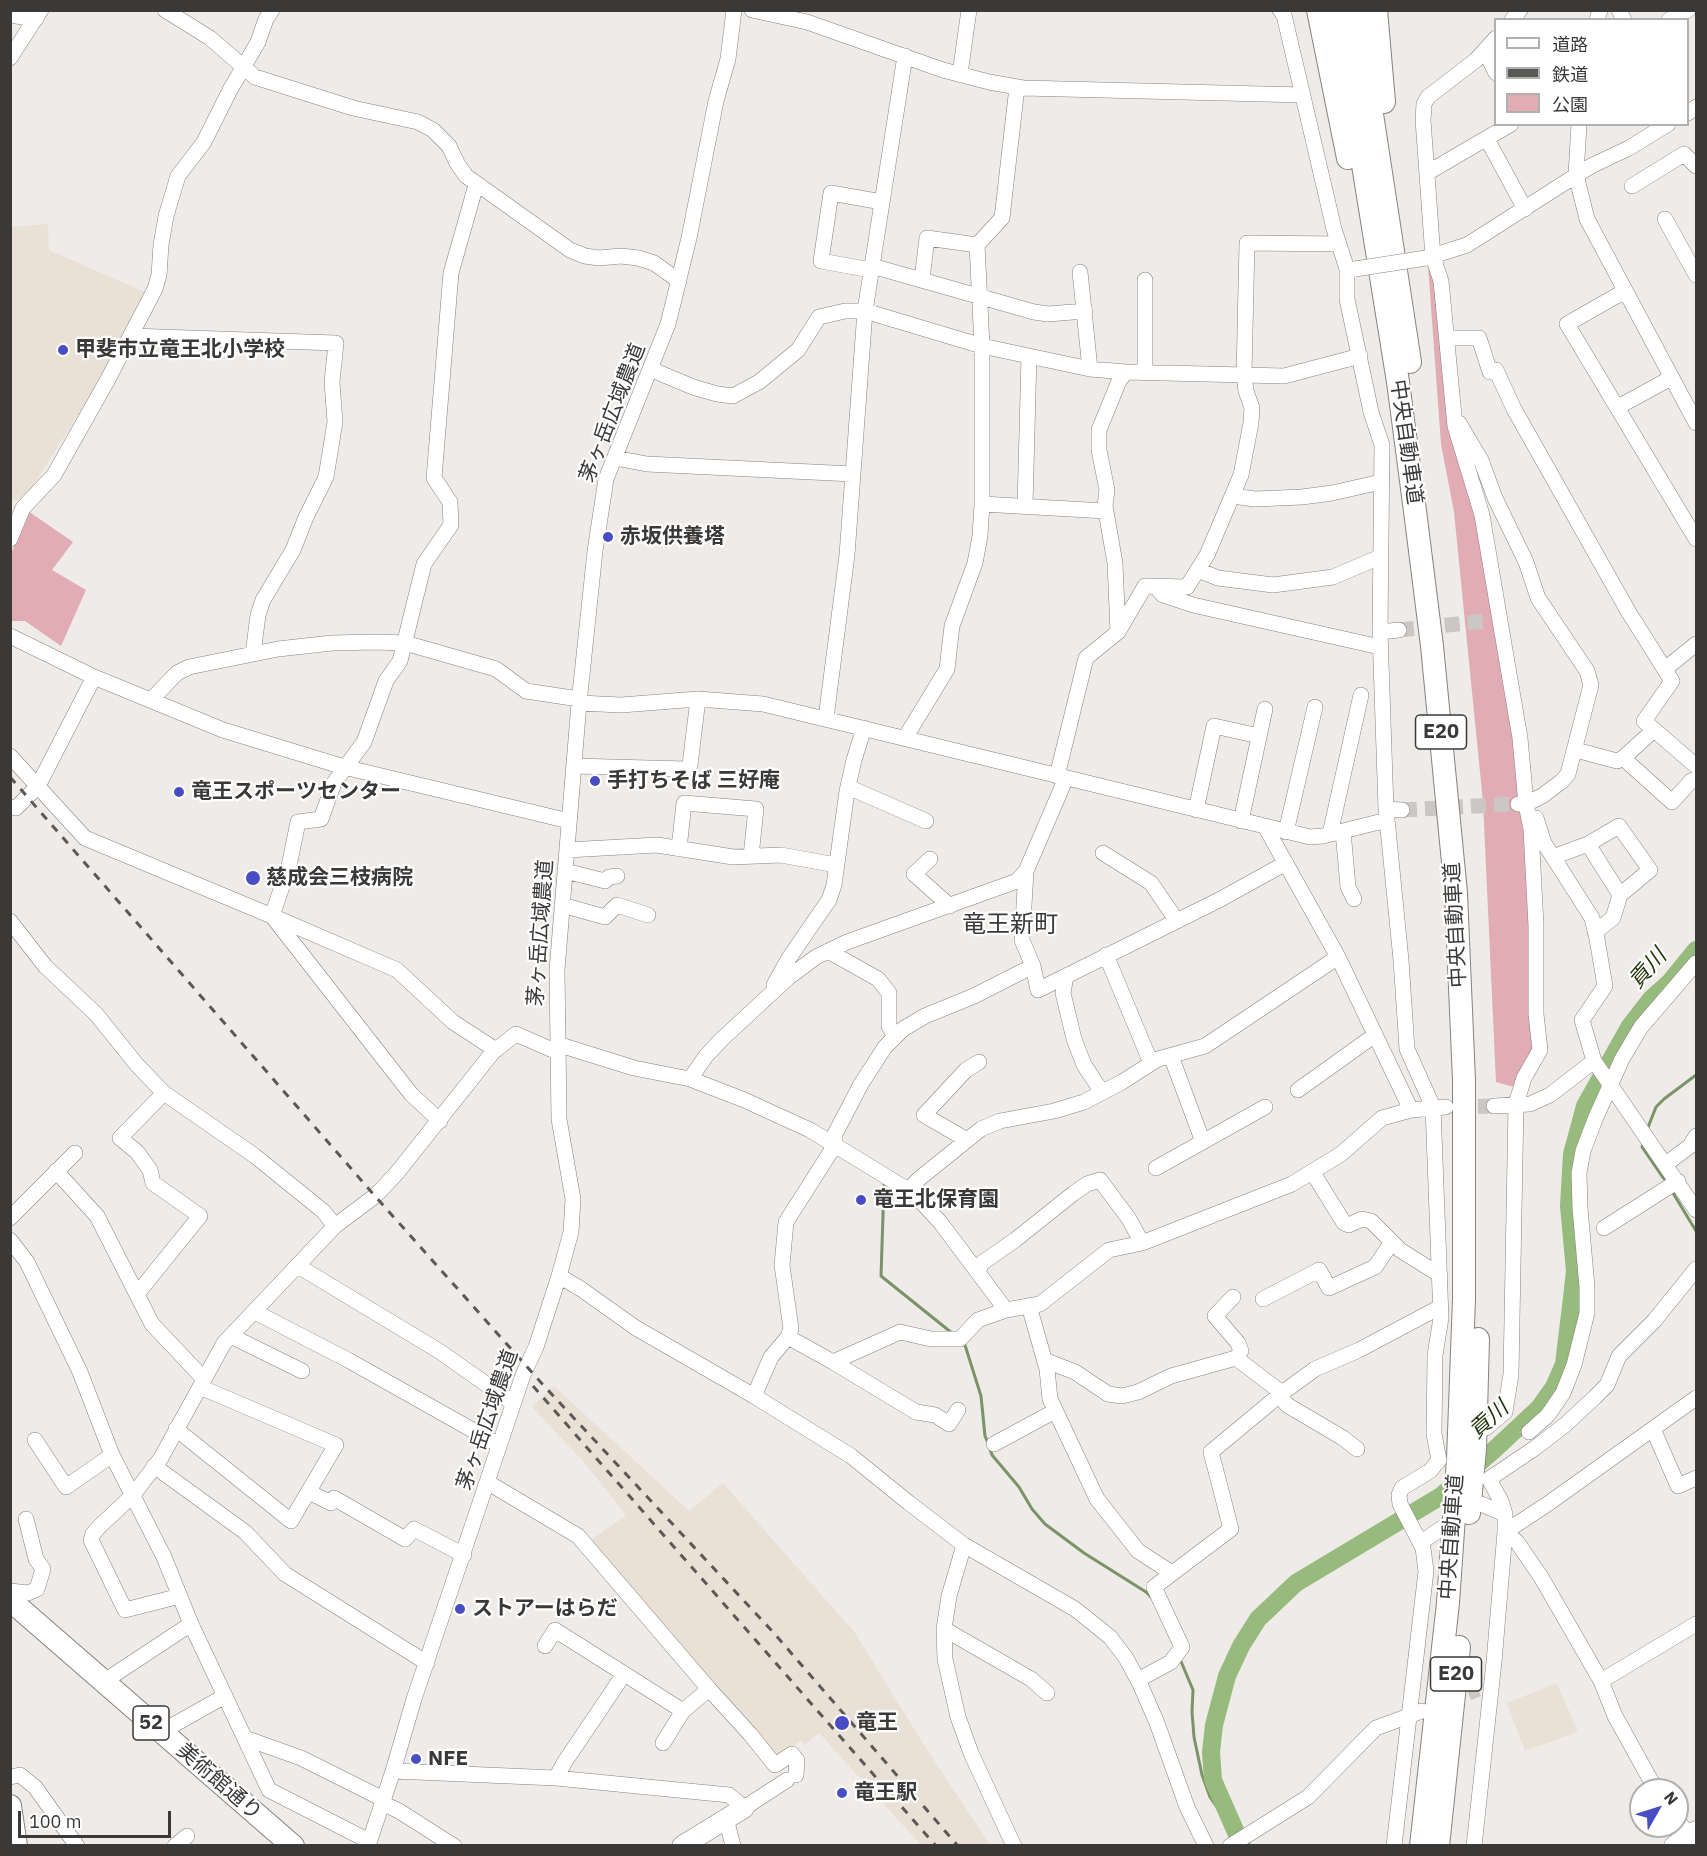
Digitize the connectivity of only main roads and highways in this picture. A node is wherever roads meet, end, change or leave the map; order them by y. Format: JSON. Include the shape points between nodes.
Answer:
{"nodes":[{"id":1,"x":1318,"y":10,"type":"edge"},
{"id":2,"x":1338,"y":10,"type":"edge"},
{"id":3,"x":1356,"y":10,"type":"edge"},
{"id":4,"x":1376,"y":10,"type":"edge"},
{"id":5,"x":1406,"y":330,"type":"junction"},
{"id":6,"x":1398,"y":382,"type":"junction"},
{"id":7,"x":1456,"y":1455,"type":"junction"},
{"id":8,"x":1463,"y":1511,"type":"junction"},
{"id":9,"x":15,"y":1608,"type":"edge"},
{"id":10,"x":10,"y":1806,"type":"edge"},
{"id":11,"x":744,"y":1808,"type":"road end"},
{"id":12,"x":16,"y":1845,"type":"edge"},
{"id":13,"x":293,"y":1845,"type":"edge"},
{"id":14,"x":682,"y":1845,"type":"edge"},
{"id":15,"x":1421,"y":1845,"type":"edge"},
{"id":16,"x":1438,"y":1845,"type":"edge"}],
"edges":[{"from":1,"to":6,"type":"highway"},
{"from":2,"to":6,"type":"highway","name":"中央自動車道","number":"E20"},
{"from":3,"to":5,"type":"highway","name":"中央自動車道","number":"E20"},
{"from":4,"to":5,"type":"highway"},
{"from":5,"to":7,"type":"highway","name":"中央自動車道","number":"E20","via":[[1447,646],[1469,893],[1478,1082],[1479,1173]]},
{"from":6,"to":7,"type":"highway","name":"中央自動車道","number":"E20","via":[[1432,646],[1456,893],[1465,1173],[1464,1299]]},
{"from":7,"to":8,"type":"highway","name":"中央自動車道","number":"E20"},
{"from":8,"to":15,"type":"highway","name":"中央自動車道","number":"E20"},
{"from":8,"to":16,"type":"highway","name":"中央自動車道","number":"E20","via":[[1462,1617]]},
{"from":9,"to":13,"type":"highway","name":"美術館通り","number":"52"},
{"from":10,"to":12,"type":"highway"},
{"from":11,"to":14,"type":"main road"}]}
